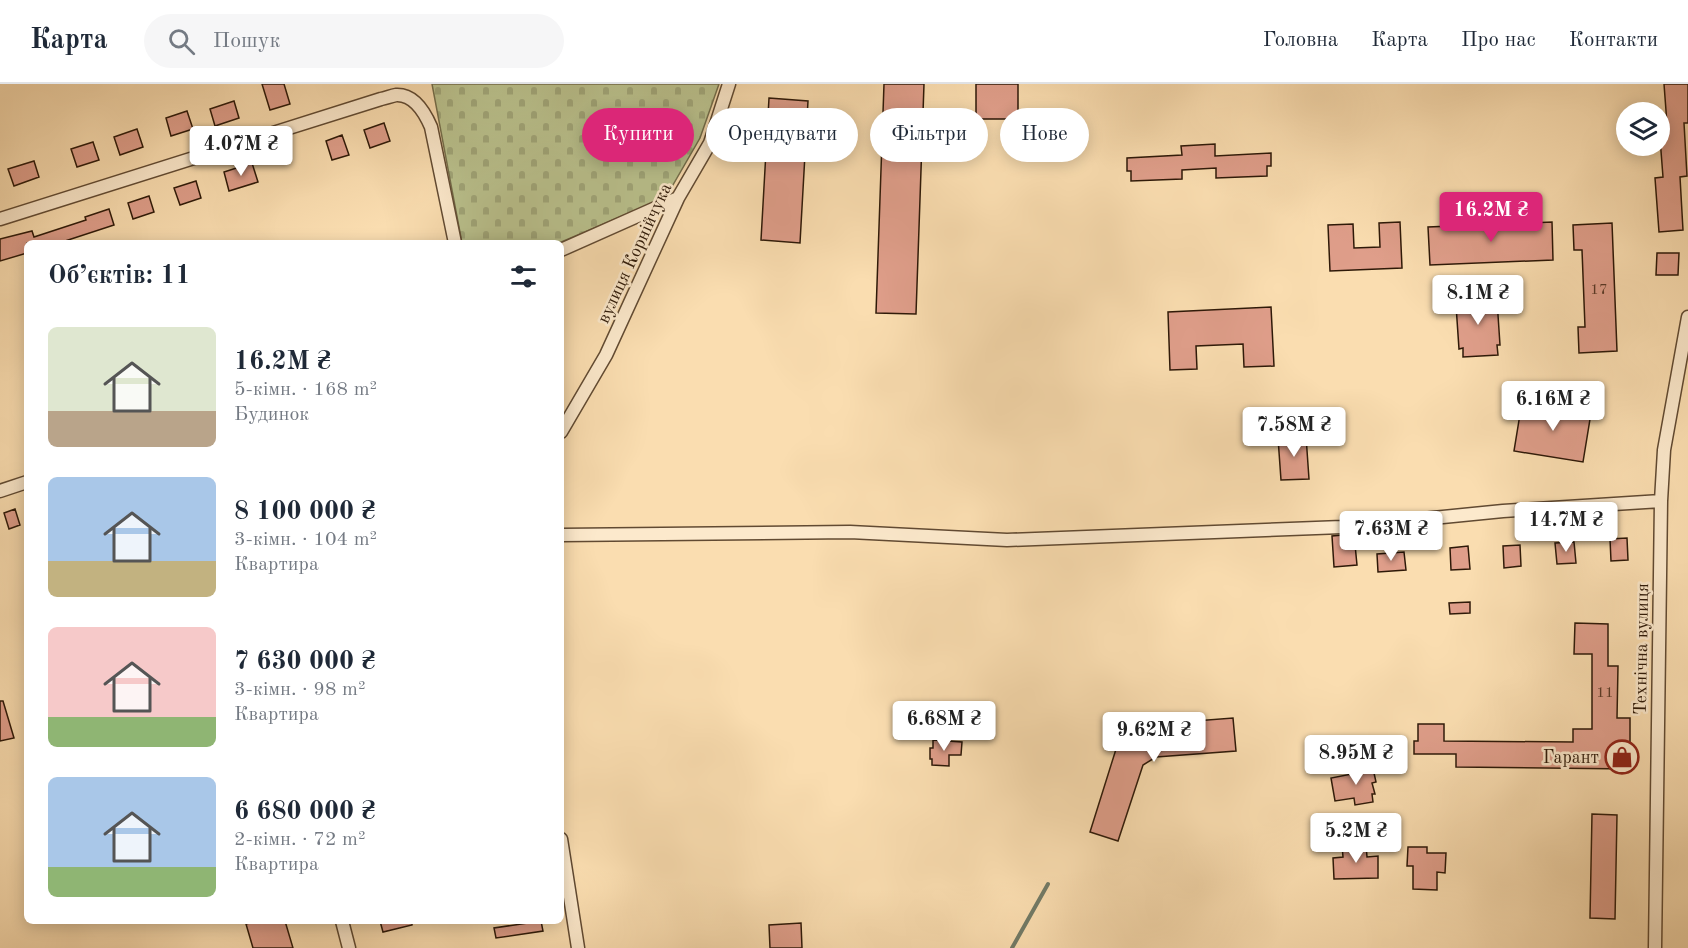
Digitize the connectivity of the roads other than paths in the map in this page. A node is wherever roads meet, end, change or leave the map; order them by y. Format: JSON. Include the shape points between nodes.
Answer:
{"nodes":[{"id":1,"x":729,"y":84,"type":"edge"},
{"id":2,"x":678,"y":198,"type":"junction"},
{"id":3,"x":0,"y":219,"type":"edge"},
{"id":4,"x":454,"y":240,"type":"edge"},
{"id":5,"x":564,"y":249,"type":"edge"},
{"id":6,"x":1688,"y":317,"type":"edge"},
{"id":7,"x":564,"y":427,"type":"edge"},
{"id":8,"x":24,"y":483,"type":"edge"},
{"id":9,"x":0,"y":491,"type":"edge"},
{"id":10,"x":1661,"y":501,"type":"junction"},
{"id":11,"x":564,"y":535,"type":"edge"},
{"id":12,"x":564,"y":858,"type":"edge"},
{"id":13,"x":343,"y":924,"type":"edge"},
{"id":14,"x":349,"y":948,"type":"edge"},
{"id":15,"x":578,"y":948,"type":"edge"},
{"id":16,"x":1654,"y":948,"type":"edge"}],
"edges":[{"from":1,"to":2,"type":"street","name":"вулиця Корнійчука","via":[[710,143]]},
{"from":2,"to":5,"type":"street"},
{"from":2,"to":7,"type":"street","name":"вулиця Корнійчука","via":[[606,355]]},
{"from":3,"to":4,"type":"street","via":[[398,95],[418,106],[431,128]]},
{"from":6,"to":10,"type":"street","name":"Технічна вулиця","via":[[1664,450]]},
{"from":8,"to":9,"type":"street"},
{"from":10,"to":11,"type":"street","via":[[1342,527],[1007,540],[850,532]]},
{"from":10,"to":16,"type":"street","name":"Технічна вулиця"},
{"from":12,"to":15,"type":"street"},
{"from":13,"to":14,"type":"street"}]}
